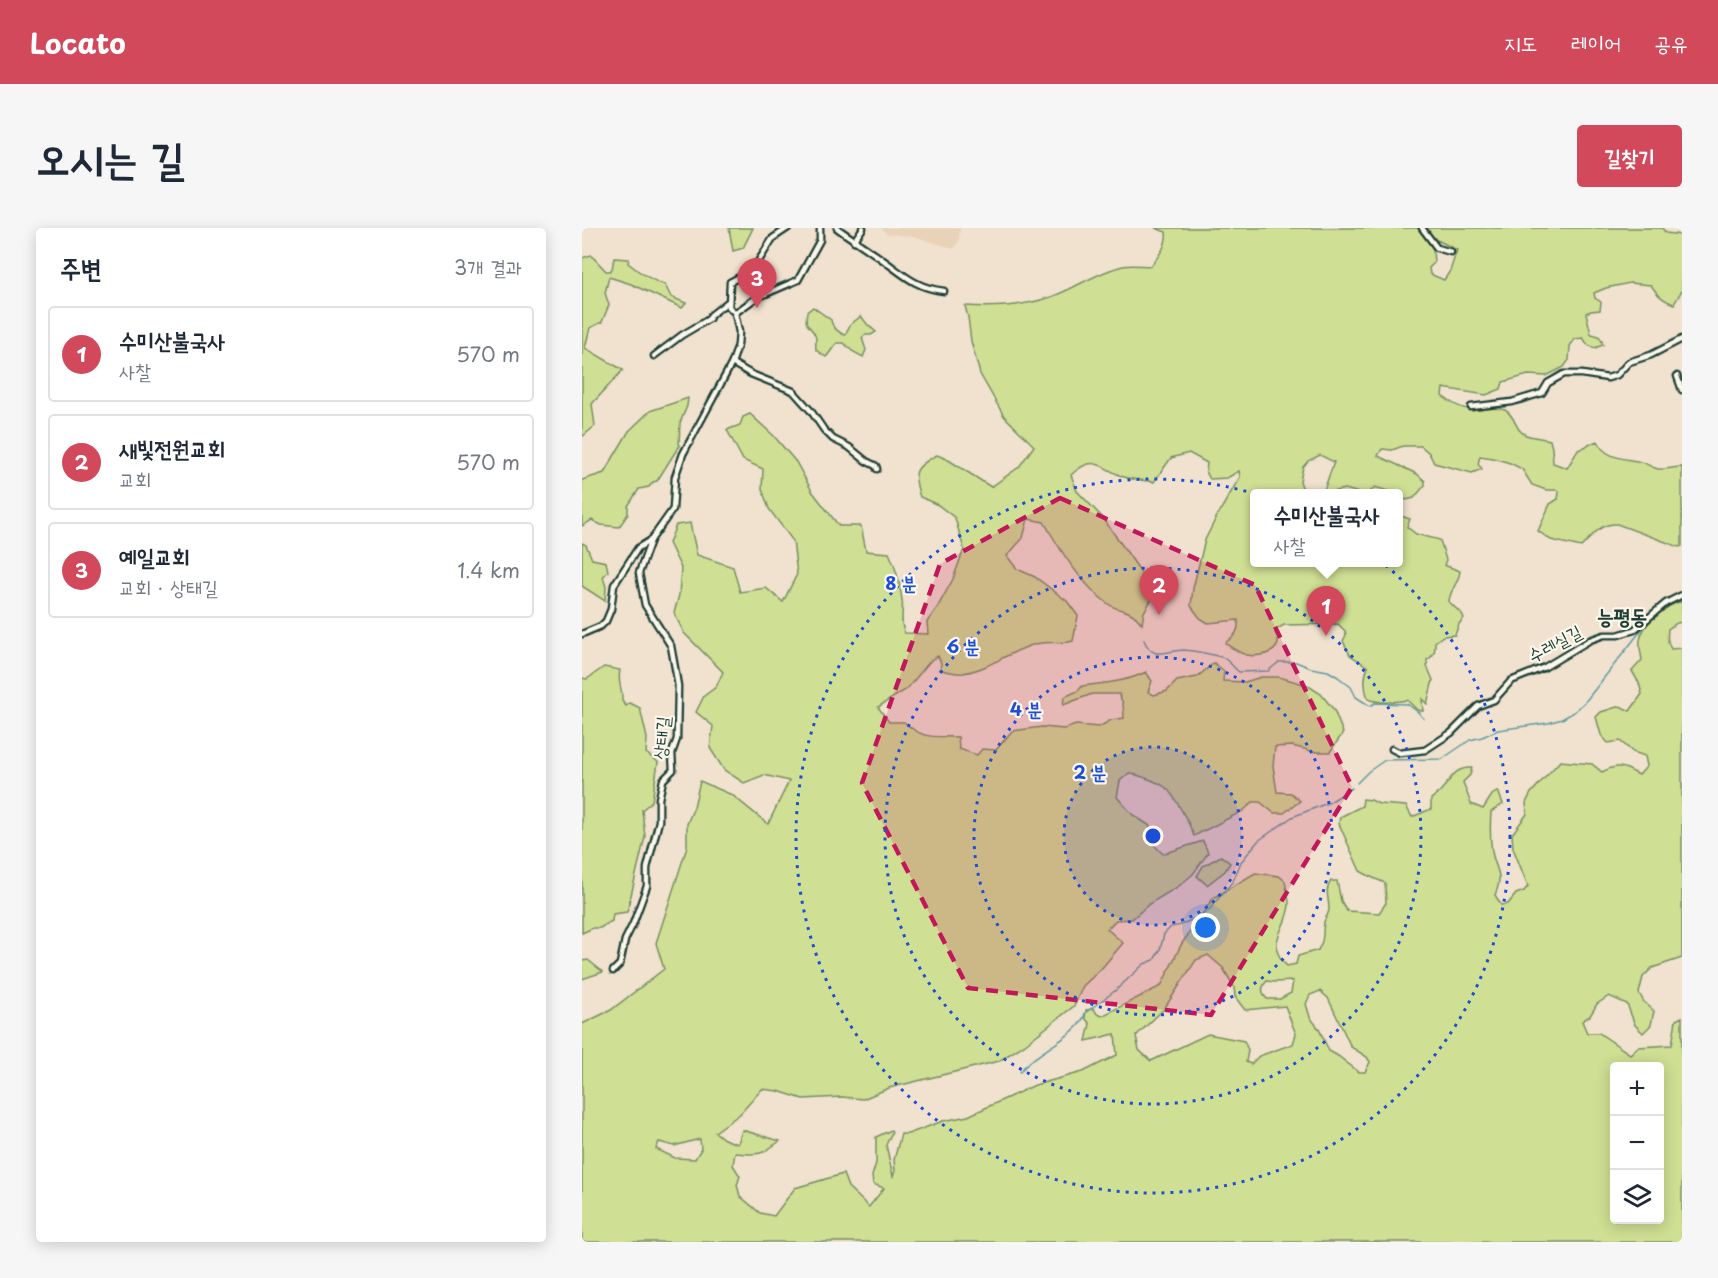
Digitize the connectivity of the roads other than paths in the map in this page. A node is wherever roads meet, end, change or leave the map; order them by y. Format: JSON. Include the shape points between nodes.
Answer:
{"nodes":[{"id":1,"x":788,"y":228,"type":"edge"},
{"id":2,"x":820,"y":228,"type":"edge"},
{"id":3,"x":837,"y":228,"type":"edge"},
{"id":4,"x":863,"y":228,"type":"edge"},
{"id":5,"x":1422,"y":228,"type":"edge"},
{"id":6,"x":854,"y":241,"type":"junction"},
{"id":7,"x":1451,"y":252,"type":"dead end"},
{"id":8,"x":944,"y":291,"type":"dead end"},
{"id":9,"x":729,"y":301,"type":"junction"},
{"id":10,"x":735,"y":313,"type":"junction"},
{"id":11,"x":1682,"y":339,"type":"edge"},
{"id":12,"x":654,"y":356,"type":"dead end"},
{"id":13,"x":732,"y":363,"type":"junction"},
{"id":14,"x":1677,"y":376,"type":"dead end"},
{"id":15,"x":1682,"y":390,"type":"edge"},
{"id":16,"x":1471,"y":407,"type":"dead end"},
{"id":17,"x":877,"y":469,"type":"dead end"},
{"id":18,"x":651,"y":540,"type":"junction"},
{"id":19,"x":1682,"y":595,"type":"edge"},
{"id":20,"x":582,"y":634,"type":"edge"},
{"id":21,"x":1392,"y":749,"type":"dead end"},
{"id":22,"x":613,"y":971,"type":"dead end"}],
"edges":[{"from":1,"to":9,"type":"street","via":[[773,238],[753,270],[730,282]]},
{"from":2,"to":10,"type":"street","via":[[820,240],[798,280],[756,298]]},
{"from":3,"to":6,"type":"street"},
{"from":4,"to":6,"type":"street"},
{"from":5,"to":7,"type":"street","via":[[1437,248]]},
{"from":6,"to":8,"type":"street","via":[[919,286]]},
{"from":9,"to":10,"type":"street"},
{"from":9,"to":12,"type":"street","via":[[709,320]]},
{"from":10,"to":13,"type":"street","name":"상태길","via":[[739,332]]},
{"from":11,"to":16,"type":"street","via":[[1629,362],[1617,375],[1608,378],[1564,374],[1548,383],[1542,393],[1512,402]]},
{"from":13,"to":17,"type":"street","via":[[793,391],[833,439]]},
{"from":13,"to":18,"type":"street","name":"상태길","via":[[683,454],[675,477],[673,509]]},
{"from":14,"to":15,"type":"street"},
{"from":18,"to":20,"type":"street","name":"상태길","via":[[638,548],[614,585],[606,621]]},
{"from":18,"to":22,"type":"street","name":"상태길","via":[[639,573],[645,604],[671,646],[678,686],[677,739],[672,753],[673,770],[663,780],[659,799],[647,886],[625,940],[620,964]]},
{"from":19,"to":21,"type":"street","name":"수레실길","via":[[1634,630],[1590,640],[1545,667],[1511,681],[1494,700],[1478,706],[1425,750],[1400,753]]}]}
